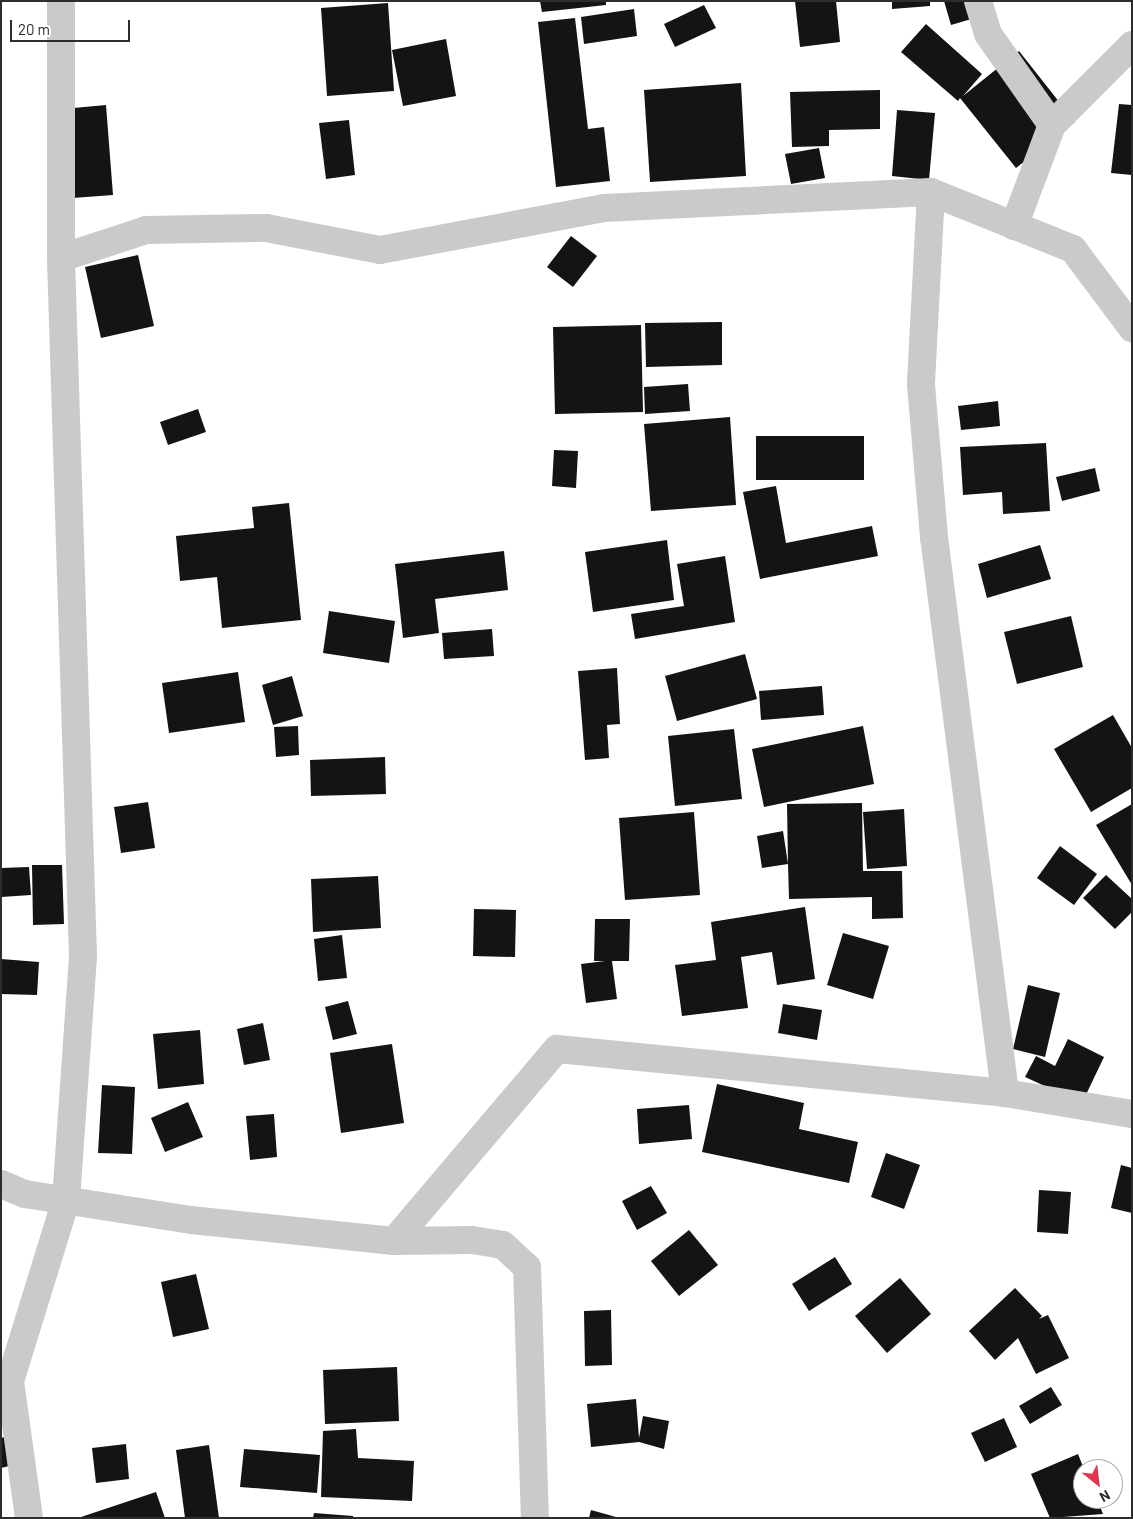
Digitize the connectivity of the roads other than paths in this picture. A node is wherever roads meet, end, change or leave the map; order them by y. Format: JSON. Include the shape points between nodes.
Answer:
{"nodes":[{"id":1,"x":61,"y":1,"type":"edge"},
{"id":2,"x":978,"y":1,"type":"edge"},
{"id":3,"x":1132,"y":45,"type":"edge"},
{"id":4,"x":1052,"y":125,"type":"junction"},
{"id":5,"x":931,"y":192,"type":"junction"},
{"id":6,"x":1014,"y":226,"type":"junction"},
{"id":7,"x":61,"y":258,"type":"junction"},
{"id":8,"x":1132,"y":328,"type":"edge"},
{"id":9,"x":1005,"y":1093,"type":"junction"},
{"id":10,"x":1132,"y":1114,"type":"edge"},
{"id":11,"x":1,"y":1184,"type":"edge"},
{"id":12,"x":66,"y":1200,"type":"junction"},
{"id":13,"x":394,"y":1241,"type":"junction"},
{"id":14,"x":29,"y":1518,"type":"edge"},
{"id":15,"x":535,"y":1518,"type":"edge"}],
"edges":[{"from":1,"to":7,"type":"street"},
{"from":2,"to":4,"type":"street","via":[[988,34]]},
{"from":3,"to":4,"type":"street"},
{"from":4,"to":6,"type":"street"},
{"from":5,"to":6,"type":"street"},
{"from":5,"to":7,"type":"street","via":[[604,208],[380,250],[266,228],[146,230]]},
{"from":5,"to":9,"type":"street","via":[[922,394],[934,537]]},
{"from":6,"to":8,"type":"street","via":[[1073,249]]},
{"from":7,"to":12,"type":"street","via":[[83,956]]},
{"from":9,"to":10,"type":"street"},
{"from":9,"to":13,"type":"street","via":[[557,1049]]},
{"from":11,"to":12,"type":"street","via":[[25,1194]]},
{"from":12,"to":13,"type":"street","via":[[191,1220]]},
{"from":12,"to":14,"type":"street","via":[[10,1381]]},
{"from":13,"to":15,"type":"street","via":[[472,1240],[503,1245],[527,1268]]}]}
